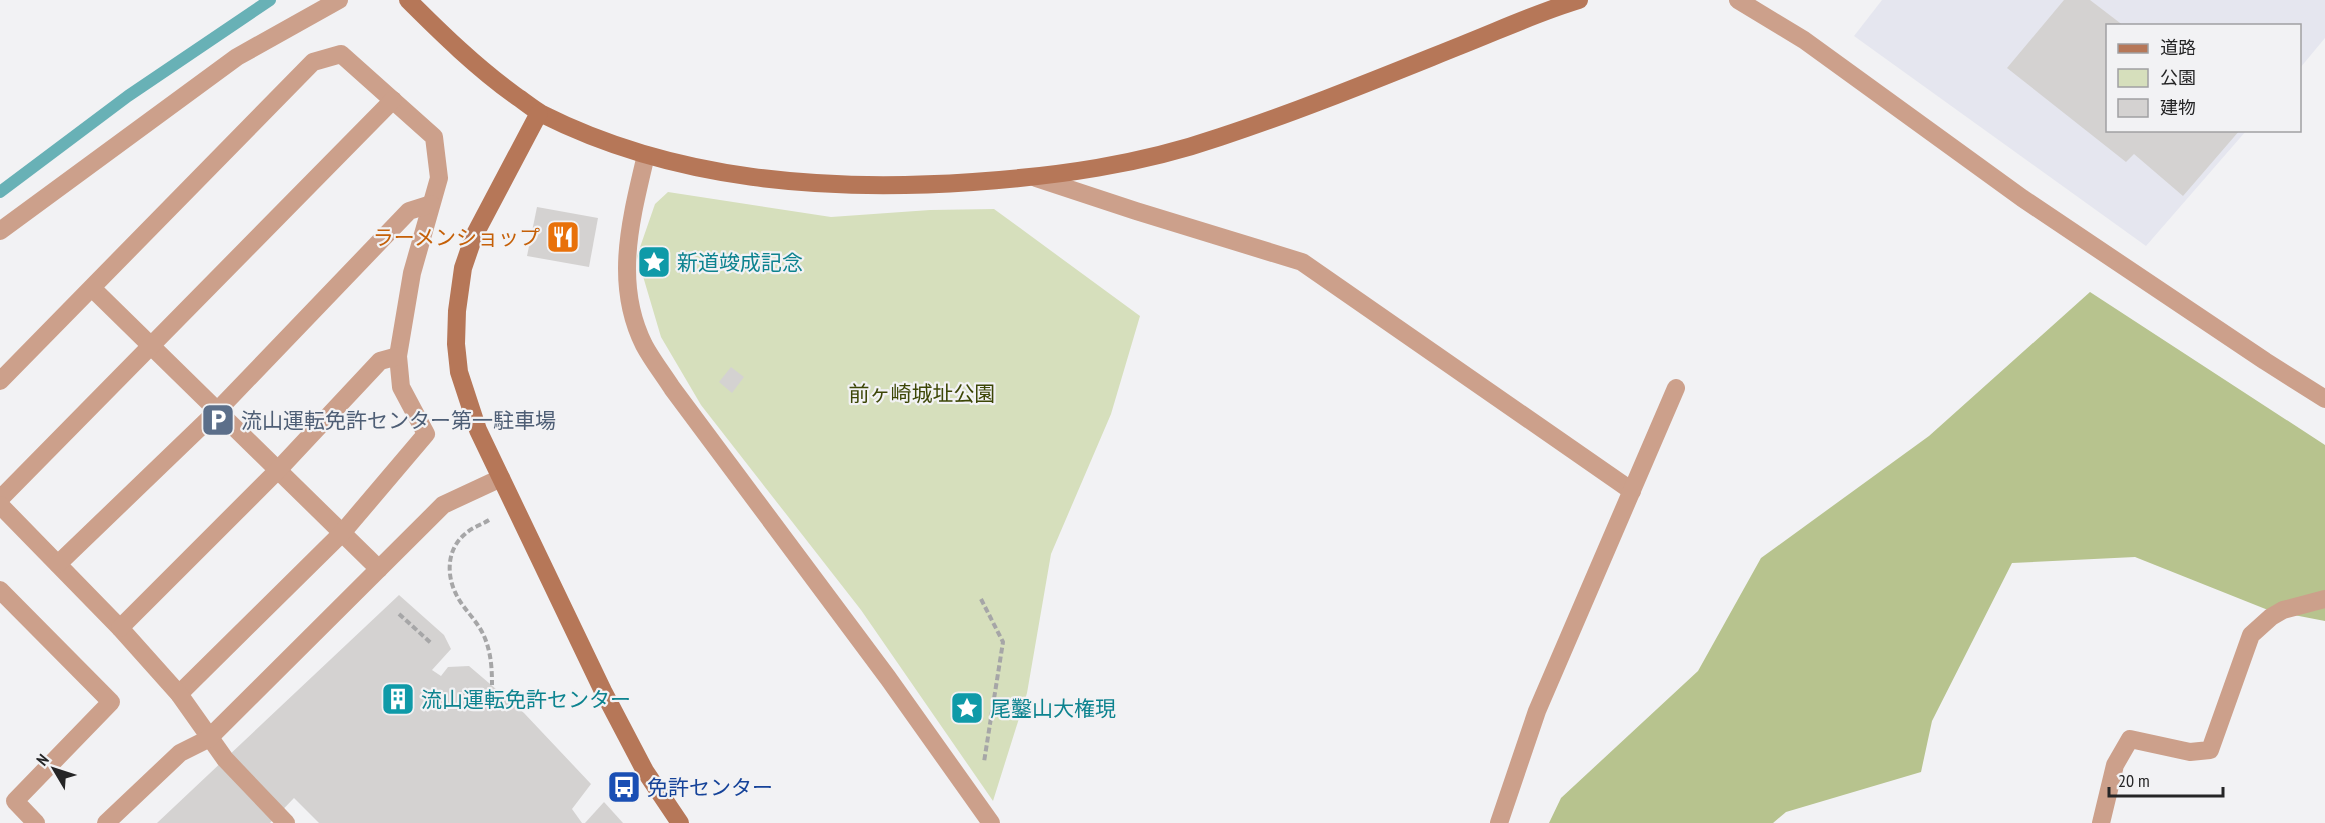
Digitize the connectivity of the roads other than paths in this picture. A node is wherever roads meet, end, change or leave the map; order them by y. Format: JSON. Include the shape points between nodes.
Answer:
{"nodes":[{"id":1,"x":339,"y":0,"type":"edge"},
{"id":2,"x":408,"y":0,"type":"edge"},
{"id":3,"x":1579,"y":0,"type":"edge"},
{"id":4,"x":1738,"y":0,"type":"edge"},
{"id":5,"x":393,"y":100,"type":"junction"},
{"id":6,"x":539,"y":113,"type":"junction"},
{"id":7,"x":646,"y":155,"type":"junction"},
{"id":8,"x":1036,"y":177,"type":"junction"},
{"id":9,"x":431,"y":204,"type":"junction"},
{"id":10,"x":0,"y":231,"type":"edge"},
{"id":11,"x":92,"y":288,"type":"junction"},
{"id":12,"x":398,"y":356,"type":"junction"},
{"id":13,"x":0,"y":381,"type":"edge"},
{"id":14,"x":1677,"y":387,"type":"dead end"},
{"id":15,"x":2325,"y":399,"type":"edge"},
{"id":16,"x":217,"y":411,"type":"junction"},
{"id":17,"x":278,"y":470,"type":"junction"},
{"id":18,"x":501,"y":478,"type":"junction"},
{"id":19,"x":1632,"y":491,"type":"junction"},
{"id":20,"x":0,"y":499,"type":"edge"},
{"id":21,"x":0,"y":506,"type":"edge"},
{"id":22,"x":342,"y":533,"type":"junction"},
{"id":23,"x":58,"y":564,"type":"junction"},
{"id":24,"x":379,"y":569,"type":"junction"},
{"id":25,"x":0,"y":590,"type":"edge"},
{"id":26,"x":2325,"y":599,"type":"edge"},
{"id":27,"x":120,"y":628,"type":"junction"},
{"id":28,"x":178,"y":694,"type":"junction"},
{"id":29,"x":208,"y":739,"type":"junction"},
{"id":30,"x":36,"y":823,"type":"edge"},
{"id":31,"x":106,"y":823,"type":"edge"},
{"id":32,"x":286,"y":823,"type":"edge"},
{"id":33,"x":680,"y":823,"type":"edge"},
{"id":34,"x":991,"y":823,"type":"edge"},
{"id":35,"x":1499,"y":823,"type":"edge"},
{"id":36,"x":2101,"y":823,"type":"edge"}],
"edges":[{"from":1,"to":10,"type":"street","via":[[237,57]]},
{"from":2,"to":6,"type":"street","via":[[500,85]]},
{"from":3,"to":8,"type":"street","via":[[1221,137],[1101,169]]},
{"from":4,"to":15,"type":"street","via":[[1804,40],[2022,198]]},
{"from":5,"to":9,"type":"street","via":[[434,137],[439,178]]},
{"from":5,"to":11,"type":"street","via":[[341,54],[313,62]]},
{"from":5,"to":20,"type":"street"},
{"from":6,"to":7,"type":"street"},
{"from":6,"to":18,"type":"street","via":[[474,236],[463,268],[457,311],[459,372],[478,430]]},
{"from":7,"to":8,"type":"street","via":[[705,170],[837,186],[926,185]]},
{"from":7,"to":34,"type":"street","via":[[626,253],[628,299],[645,346]]},
{"from":8,"to":19,"type":"street","via":[[1302,262]]},
{"from":9,"to":12,"type":"street","via":[[412,273]]},
{"from":9,"to":16,"type":"street","via":[[409,211]]},
{"from":11,"to":13,"type":"street"},
{"from":11,"to":16,"type":"street"},
{"from":12,"to":17,"type":"street","via":[[381,361]]},
{"from":12,"to":22,"type":"street","via":[[401,387],[426,434]]},
{"from":14,"to":19,"type":"street"},
{"from":16,"to":17,"type":"street"},
{"from":16,"to":23,"type":"street"},
{"from":17,"to":22,"type":"street"},
{"from":17,"to":27,"type":"street"},
{"from":18,"to":24,"type":"street","via":[[443,505]]},
{"from":18,"to":33,"type":"street","via":[[603,691],[645,771]]},
{"from":19,"to":35,"type":"street","via":[[1537,711]]},
{"from":21,"to":23,"type":"street"},
{"from":22,"to":24,"type":"street"},
{"from":22,"to":28,"type":"street"},
{"from":23,"to":27,"type":"street"},
{"from":24,"to":29,"type":"street"},
{"from":25,"to":30,"type":"street","via":[[111,702],[15,801]]},
{"from":26,"to":36,"type":"street","via":[[2283,610],[2251,635],[2210,750],[2190,752],[2130,739],[2115,765]]},
{"from":27,"to":28,"type":"street"},
{"from":28,"to":29,"type":"street"},
{"from":29,"to":31,"type":"street","via":[[180,753]]},
{"from":29,"to":32,"type":"street"}]}
